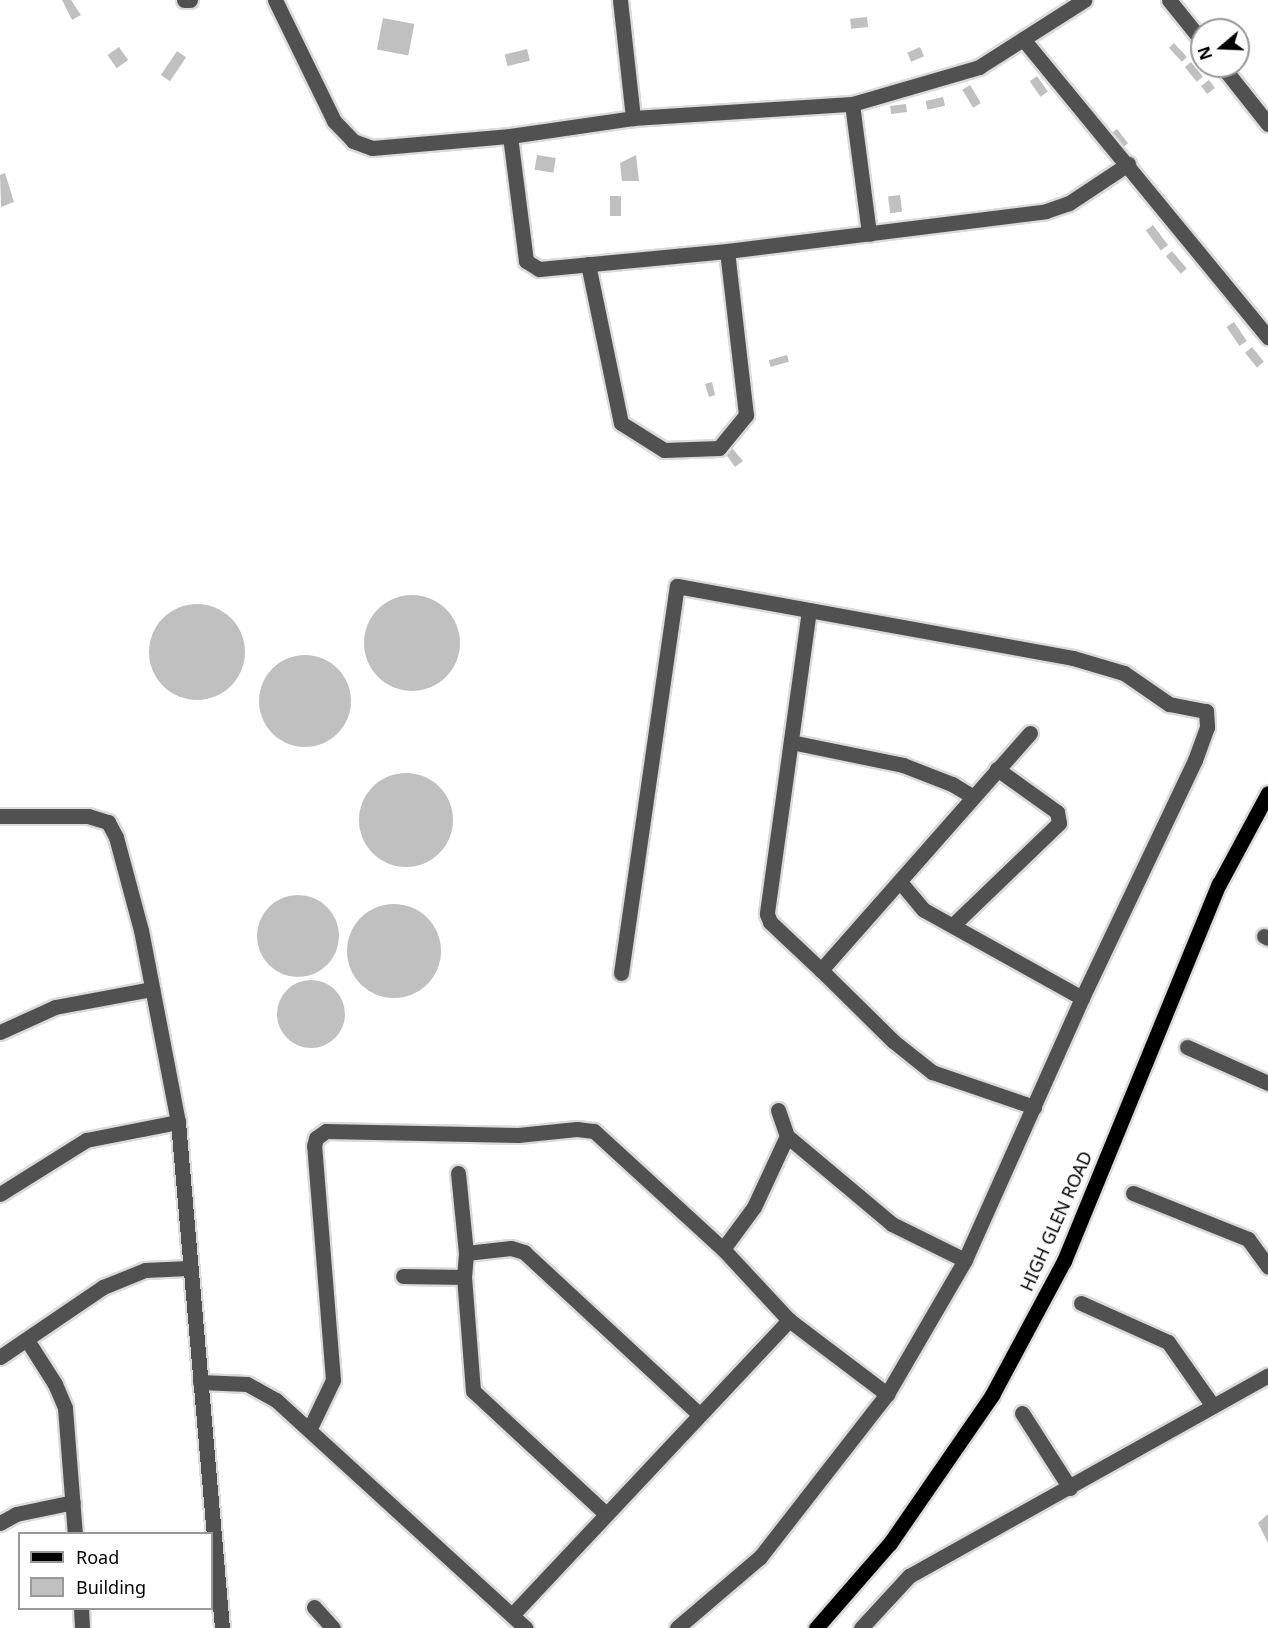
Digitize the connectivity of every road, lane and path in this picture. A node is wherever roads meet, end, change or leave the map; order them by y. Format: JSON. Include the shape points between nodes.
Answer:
{"nodes":[{"id":1,"x":184,"y":0,"type":"edge"},
{"id":2,"x":190,"y":0,"type":"edge"},
{"id":3,"x":275,"y":0,"type":"edge"},
{"id":4,"x":620,"y":0,"type":"edge"},
{"id":5,"x":1084,"y":0,"type":"edge"},
{"id":6,"x":1169,"y":0,"type":"edge"},
{"id":7,"x":1190,"y":26,"type":"edge"},
{"id":8,"x":1023,"y":39,"type":"junction"},
{"id":9,"x":1232,"y":78,"type":"edge"},
{"id":10,"x":852,"y":104,"type":"junction"},
{"id":11,"x":633,"y":118,"type":"junction"},
{"id":12,"x":1268,"y":124,"type":"edge"},
{"id":13,"x":510,"y":136,"type":"junction"},
{"id":14,"x":1128,"y":164,"type":"junction"},
{"id":15,"x":869,"y":234,"type":"junction"},
{"id":16,"x":727,"y":251,"type":"junction"},
{"id":17,"x":588,"y":264,"type":"junction"},
{"id":18,"x":1268,"y":337,"type":"edge"},
{"id":19,"x":809,"y":610,"type":"junction"},
{"id":20,"x":1030,"y":733,"type":"dead end"},
{"id":21,"x":791,"y":742,"type":"junction"},
{"id":22,"x":997,"y":769,"type":"junction"},
{"id":23,"x":1268,"y":793,"type":"edge"},
{"id":24,"x":972,"y":796,"type":"junction"},
{"id":25,"x":0,"y":816,"type":"edge"},
{"id":26,"x":901,"y":883,"type":"junction"},
{"id":27,"x":953,"y":925,"type":"junction"},
{"id":28,"x":821,"y":970,"type":"junction"},
{"id":29,"x":621,"y":973,"type":"dead end"},
{"id":30,"x":152,"y":989,"type":"junction"},
{"id":31,"x":1082,"y":998,"type":"junction"},
{"id":32,"x":0,"y":1032,"type":"edge"},
{"id":33,"x":1187,"y":1047,"type":"dead end"},
{"id":34,"x":1268,"y":1083,"type":"edge"},
{"id":35,"x":1034,"y":1107,"type":"junction"},
{"id":36,"x":778,"y":1110,"type":"dead end"},
{"id":37,"x":178,"y":1122,"type":"junction"},
{"id":38,"x":787,"y":1136,"type":"junction"},
{"id":39,"x":458,"y":1173,"type":"dead end"},
{"id":40,"x":1133,"y":1193,"type":"dead end"},
{"id":41,"x":0,"y":1194,"type":"edge"},
{"id":42,"x":723,"y":1249,"type":"junction"},
{"id":43,"x":466,"y":1253,"type":"junction"},
{"id":44,"x":965,"y":1260,"type":"junction"},
{"id":45,"x":188,"y":1268,"type":"junction"},
{"id":46,"x":1268,"y":1268,"type":"edge"},
{"id":47,"x":403,"y":1276,"type":"dead end"},
{"id":48,"x":464,"y":1277,"type":"junction"},
{"id":49,"x":1081,"y":1303,"type":"dead end"},
{"id":50,"x":789,"y":1320,"type":"junction"},
{"id":51,"x":27,"y":1340,"type":"junction"},
{"id":52,"x":0,"y":1357,"type":"edge"},
{"id":53,"x":1268,"y":1376,"type":"edge"},
{"id":54,"x":200,"y":1382,"type":"junction"},
{"id":55,"x":887,"y":1394,"type":"junction"},
{"id":56,"x":1214,"y":1406,"type":"junction"},
{"id":57,"x":1022,"y":1413,"type":"dead end"},
{"id":58,"x":699,"y":1414,"type":"junction"},
{"id":59,"x":310,"y":1428,"type":"junction"},
{"id":60,"x":1070,"y":1488,"type":"junction"},
{"id":61,"x":73,"y":1503,"type":"junction"},
{"id":62,"x":606,"y":1514,"type":"junction"},
{"id":63,"x":0,"y":1523,"type":"edge"},
{"id":64,"x":75,"y":1532,"type":"edge"},
{"id":65,"x":314,"y":1607,"type":"dead end"},
{"id":66,"x":81,"y":1610,"type":"edge"},
{"id":67,"x":512,"y":1615,"type":"junction"},
{"id":68,"x":817,"y":1627,"type":"edge"},
{"id":69,"x":82,"y":1628,"type":"edge"},
{"id":70,"x":222,"y":1628,"type":"edge"},
{"id":71,"x":333,"y":1628,"type":"edge"},
{"id":72,"x":526,"y":1628,"type":"edge"},
{"id":73,"x":677,"y":1628,"type":"edge"},
{"id":74,"x":861,"y":1628,"type":"edge"}],
"edges":[{"from":1,"to":2,"type":"street"},
{"from":3,"to":13,"type":"street","via":[[334,121],[353,141],[372,148]]},
{"from":4,"to":11,"type":"street"},
{"from":5,"to":8,"type":"street"},
{"from":6,"to":7,"type":"street"},
{"from":8,"to":10,"type":"street","via":[[979,67]]},
{"from":8,"to":14,"type":"street"},
{"from":9,"to":12,"type":"street"},
{"from":10,"to":11,"type":"street"},
{"from":10,"to":15,"type":"street"},
{"from":11,"to":13,"type":"street"},
{"from":13,"to":17,"type":"street","via":[[528,264],[539,269]]},
{"from":14,"to":15,"type":"street","via":[[1055,209]]},
{"from":14,"to":18,"type":"street"},
{"from":15,"to":16,"type":"street"},
{"from":16,"to":17,"type":"street"},
{"from":16,"to":17,"type":"street","via":[[746,415],[719,448],[664,450],[621,423]]},
{"from":19,"to":21,"type":"street"},
{"from":19,"to":29,"type":"street","via":[[683,584],[675,589]]},
{"from":19,"to":31,"type":"street","via":[[1073,658],[1124,674],[1169,705],[1206,711],[1207,727],[1195,760]]},
{"from":20,"to":22,"type":"street"},
{"from":21,"to":24,"type":"street","via":[[903,765]]},
{"from":21,"to":28,"type":"street","via":[[767,914],[770,922]]},
{"from":22,"to":24,"type":"street"},
{"from":22,"to":27,"type":"street","via":[[1061,818]]},
{"from":23,"to":68,"type":"main road","name":"HIGH GLEN ROAD","via":[[1219,884],[1058,1272],[992,1395],[890,1543]]},
{"from":24,"to":26,"type":"street"},
{"from":25,"to":30,"type":"street","via":[[88,816],[108,822],[116,837],[141,930]]},
{"from":26,"to":27,"type":"street","via":[[915,902]]},
{"from":26,"to":28,"type":"street"},
{"from":27,"to":31,"type":"street"},
{"from":28,"to":35,"type":"street","via":[[893,1041],[933,1072]]},
{"from":30,"to":32,"type":"street","via":[[55,1007]]},
{"from":30,"to":37,"type":"street"},
{"from":31,"to":35,"type":"street"},
{"from":33,"to":34,"type":"street"},
{"from":35,"to":44,"type":"street"},
{"from":36,"to":38,"type":"street"},
{"from":37,"to":41,"type":"street","via":[[86,1140]]},
{"from":37,"to":45,"type":"street"},
{"from":38,"to":42,"type":"street","via":[[754,1208]]},
{"from":38,"to":44,"type":"street","via":[[892,1224]]},
{"from":39,"to":43,"type":"street"},
{"from":40,"to":46,"type":"street","via":[[1248,1239]]},
{"from":42,"to":50,"type":"street"},
{"from":42,"to":59,"type":"street","via":[[594,1131],[518,1135],[323,1132],[315,1146],[333,1380]]},
{"from":43,"to":48,"type":"street"},
{"from":43,"to":58,"type":"street","via":[[511,1248],[524,1252]]},
{"from":44,"to":55,"type":"street"},
{"from":45,"to":51,"type":"street","via":[[145,1270],[103,1287]]},
{"from":45,"to":54,"type":"street"},
{"from":47,"to":48,"type":"street"},
{"from":48,"to":62,"type":"street","via":[[473,1391]]},
{"from":49,"to":56,"type":"street","via":[[1167,1342]]},
{"from":50,"to":55,"type":"street"},
{"from":50,"to":58,"type":"street"},
{"from":51,"to":52,"type":"street"},
{"from":51,"to":61,"type":"street","via":[[65,1408]]},
{"from":53,"to":56,"type":"street"},
{"from":54,"to":59,"type":"street","via":[[247,1384],[276,1400]]},
{"from":54,"to":70,"type":"street"},
{"from":55,"to":73,"type":"street","via":[[760,1557]]},
{"from":56,"to":60,"type":"street"},
{"from":57,"to":60,"type":"street"},
{"from":58,"to":62,"type":"street"},
{"from":59,"to":67,"type":"street"},
{"from":60,"to":74,"type":"street","via":[[909,1576]]},
{"from":61,"to":63,"type":"street","via":[[16,1514]]},
{"from":61,"to":64,"type":"street"},
{"from":62,"to":67,"type":"street"},
{"from":65,"to":71,"type":"street"},
{"from":66,"to":69,"type":"street"},
{"from":67,"to":72,"type":"street"}]}
